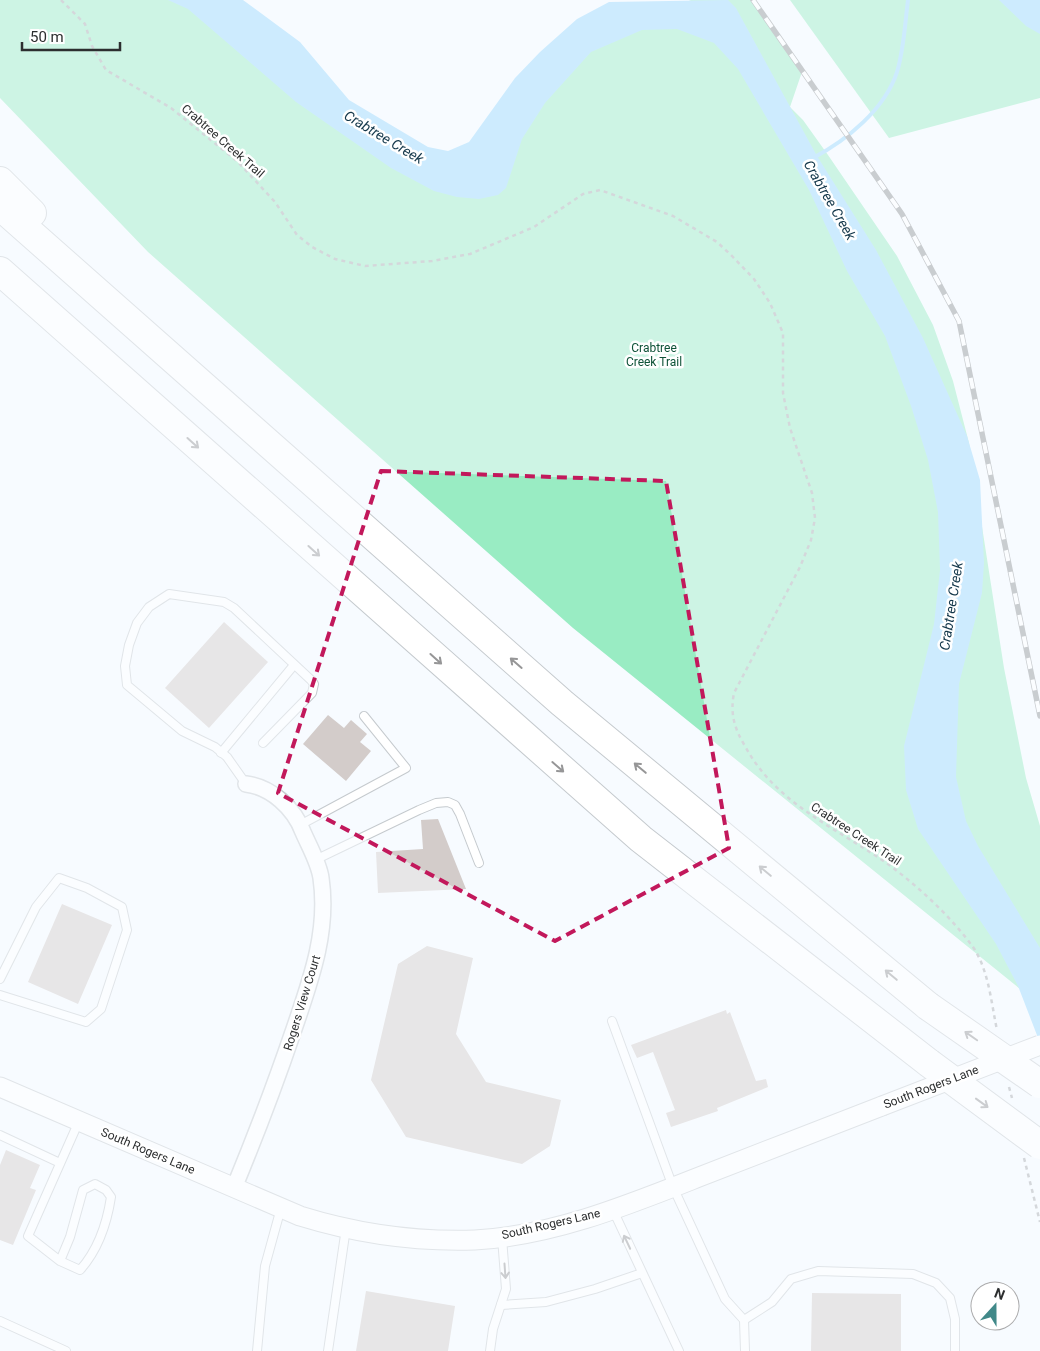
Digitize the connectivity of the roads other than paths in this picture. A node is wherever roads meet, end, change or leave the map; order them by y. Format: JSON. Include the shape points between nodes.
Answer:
{"nodes":[{"id":1,"x":0,"y":181,"type":"edge"},
{"id":2,"x":0,"y":206,"type":"edge"},
{"id":3,"x":0,"y":271,"type":"edge"},
{"id":4,"x":0,"y":297,"type":"edge"},
{"id":5,"x":218,"y":401,"type":"junction"},
{"id":6,"x":163,"y":417,"type":"junction"},
{"id":7,"x":294,"y":665,"type":"junction"},
{"id":8,"x":364,"y":716,"type":"dead end"},
{"id":9,"x":263,"y":743,"type":"dead end"},
{"id":10,"x":221,"y":752,"type":"junction"},
{"id":11,"x":246,"y":784,"type":"joint"},
{"id":12,"x":300,"y":825,"type":"junction"},
{"id":13,"x":315,"y":860,"type":"junction"},
{"id":14,"x":479,"y":863,"type":"dead end"},
{"id":15,"x":0,"y":979,"type":"edge"},
{"id":16,"x":0,"y":994,"type":"edge"},
{"id":17,"x":612,"y":1021,"type":"dead end"},
{"id":18,"x":1040,"y":1045,"type":"edge"},
{"id":19,"x":1040,"y":1084,"type":"edge"},
{"id":20,"x":0,"y":1087,"type":"edge"},
{"id":21,"x":79,"y":1121,"type":"junction"},
{"id":22,"x":0,"y":1135,"type":"edge"},
{"id":23,"x":1032,"y":1150,"type":"edge"},
{"id":24,"x":60,"y":1163,"type":"junction"},
{"id":25,"x":673,"y":1187,"type":"junction"},
{"id":26,"x":234,"y":1188,"type":"junction"},
{"id":27,"x":281,"y":1208,"type":"junction"},
{"id":28,"x":613,"y":1210,"type":"junction"},
{"id":29,"x":346,"y":1228,"type":"junction"},
{"id":30,"x":502,"y":1236,"type":"junction"},
{"id":31,"x":60,"y":1261,"type":"junction"},
{"id":32,"x":642,"y":1273,"type":"junction"},
{"id":33,"x":501,"y":1306,"type":"junction"},
{"id":34,"x":744,"y":1320,"type":"junction"},
{"id":35,"x":0,"y":1321,"type":"edge"},
{"id":36,"x":66,"y":1351,"type":"edge"},
{"id":37,"x":257,"y":1351,"type":"edge"},
{"id":38,"x":328,"y":1351,"type":"edge"},
{"id":39,"x":490,"y":1351,"type":"edge"},
{"id":40,"x":679,"y":1351,"type":"edge"},
{"id":41,"x":746,"y":1351,"type":"edge"},
{"id":42,"x":955,"y":1351,"type":"edge"}],
"edges":[{"from":1,"to":5,"type":"highway"},
{"from":2,"to":5,"type":"highway"},
{"from":3,"to":6,"type":"highway"},
{"from":4,"to":6,"type":"highway"},
{"from":19,"to":5,"type":"highway","one_way":true,"bridge":true,"via":[[928,1006],[562,704]]},
{"from":6,"to":23,"type":"highway","one_way":true,"bridge":true,"via":[[641,839],[929,1063]]},
{"from":7,"to":9,"type":"lane","via":[[314,684],[312,693]]},
{"from":7,"to":10,"type":"lane"},
{"from":7,"to":10,"type":"lane","via":[[224,602],[169,594],[149,606],[137,623],[129,645],[125,666],[127,685],[182,731]]},
{"from":8,"to":12,"type":"lane","via":[[406,768]]},
{"from":10,"to":11,"type":"lane"},
{"from":11,"to":12,"type":"street","name":"Rogers View Court","via":[[259,785],[276,796]]},
{"from":12,"to":13,"type":"street","name":"Rogers View Court"},
{"from":13,"to":14,"type":"lane","via":[[419,810],[448,802],[455,805],[460,814]]},
{"from":13,"to":26,"type":"street","name":"Rogers View Court","via":[[321,876],[324,922],[315,966],[283,1061]]},
{"from":15,"to":16,"type":"lane","via":[[36,906],[59,878],[87,888],[122,907],[127,930],[101,1009],[86,1022]]},
{"from":17,"to":25,"type":"lane"},
{"from":18,"to":25,"type":"street","name":"South Rogers Lane","bridge":true},
{"from":20,"to":21,"type":"street","name":"South Rogers Lane"},
{"from":21,"to":24,"type":"lane"},
{"from":21,"to":26,"type":"street","name":"South Rogers Lane"},
{"from":22,"to":24,"type":"lane"},
{"from":24,"to":31,"type":"lane","via":[[28,1236]]},
{"from":25,"to":28,"type":"street","name":"South Rogers Lane"},
{"from":25,"to":34,"type":"lane","via":[[725,1298]]},
{"from":26,"to":27,"type":"street","name":"South Rogers Lane"},
{"from":27,"to":29,"type":"street","name":"South Rogers Lane"},
{"from":27,"to":37,"type":"lane","via":[[265,1266]]},
{"from":28,"to":30,"type":"street","name":"South Rogers Lane"},
{"from":32,"to":28,"type":"lane","one_way":true},
{"from":29,"to":30,"type":"street","name":"South Rogers Lane","via":[[422,1238],[475,1240]]},
{"from":29,"to":38,"type":"lane"},
{"from":30,"to":33,"type":"lane","one_way":true,"via":[[506,1289]]},
{"from":31,"to":31,"type":"lane","via":[[83,1190],[95,1184],[106,1190],[111,1197],[108,1218],[90,1259],[80,1270]]},
{"from":32,"to":33,"type":"lane","via":[[546,1302]]},
{"from":32,"to":40,"type":"lane"},
{"from":33,"to":39,"type":"lane"},
{"from":34,"to":41,"type":"lane"},
{"from":34,"to":42,"type":"lane","via":[[772,1302],[791,1280],[818,1271],[914,1274],[936,1283],[950,1298]]},
{"from":35,"to":36,"type":"lane"}]}
